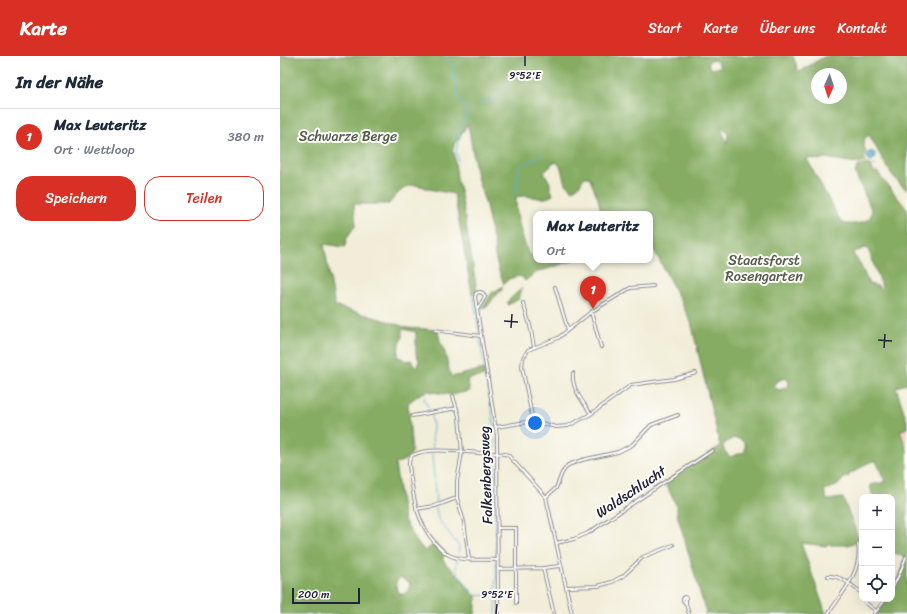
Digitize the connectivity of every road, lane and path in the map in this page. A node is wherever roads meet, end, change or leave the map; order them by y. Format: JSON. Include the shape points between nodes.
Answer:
{"nodes":[{"id":1,"x":653,"y":286,"type":"dead end"},
{"id":2,"x":555,"y":287,"type":"dead end"},
{"id":3,"x":523,"y":303,"type":"dead end"},
{"id":4,"x":477,"y":310,"type":"junction"},
{"id":5,"x":591,"y":312,"type":"junction"},
{"id":6,"x":434,"y":330,"type":"dead end"},
{"id":7,"x":568,"y":330,"type":"junction"},
{"id":8,"x":481,"y":336,"type":"junction"},
{"id":9,"x":534,"y":347,"type":"junction"},
{"id":10,"x":601,"y":347,"type":"dead end"},
{"id":11,"x":573,"y":373,"type":"dead end"},
{"id":12,"x":696,"y":373,"type":"dead end"},
{"id":13,"x":453,"y":396,"type":"dead end"},
{"id":14,"x":457,"y":408,"type":"junction"},
{"id":15,"x":591,"y":414,"type":"junction"},
{"id":16,"x":678,"y":415,"type":"dead end"},
{"id":17,"x":412,"y":416,"type":"dead end"},
{"id":18,"x":533,"y":421,"type":"junction"},
{"id":19,"x":496,"y":427,"type":"junction"},
{"id":20,"x":713,"y":450,"type":"dead end"},
{"id":21,"x":462,"y":452,"type":"junction"},
{"id":22,"x":497,"y":454,"type":"junction"},
{"id":23,"x":546,"y":497,"type":"junction"},
{"id":24,"x":457,"y":498,"type":"junction"},
{"id":25,"x":416,"y":509,"type":"junction"},
{"id":26,"x":498,"y":528,"type":"junction"},
{"id":27,"x":556,"y":543,"type":"junction"},
{"id":28,"x":858,"y":544,"type":"dead end"},
{"id":29,"x":673,"y":545,"type":"dead end"},
{"id":30,"x":906,"y":557,"type":"dead end"},
{"id":31,"x":469,"y":559,"type":"junction"},
{"id":32,"x":498,"y":560,"type":"junction"},
{"id":33,"x":561,"y":566,"type":"junction"},
{"id":34,"x":543,"y":568,"type":"junction"},
{"id":35,"x":498,"y":569,"type":"junction"},
{"id":36,"x":516,"y":569,"type":"junction"},
{"id":37,"x":828,"y":576,"type":"dead end"},
{"id":38,"x":895,"y":583,"type":"edge"},
{"id":39,"x":849,"y":584,"type":"junction"},
{"id":40,"x":566,"y":587,"type":"junction"},
{"id":41,"x":859,"y":591,"type":"edge"},
{"id":42,"x":865,"y":602,"type":"edge"},
{"id":43,"x":884,"y":602,"type":"edge"},
{"id":44,"x":516,"y":603,"type":"dead end"},
{"id":45,"x":686,"y":604,"type":"dead end"},
{"id":46,"x":876,"y":611,"type":"junction"},
{"id":47,"x":498,"y":614,"type":"edge"},
{"id":48,"x":554,"y":614,"type":"edge"},
{"id":49,"x":572,"y":614,"type":"edge"},
{"id":50,"x":689,"y":614,"type":"edge"},
{"id":51,"x":828,"y":614,"type":"edge"},
{"id":52,"x":874,"y":614,"type":"edge"}],
"edges":[{"from":1,"to":5,"type":"street","via":[[630,288]]},
{"from":2,"to":7,"type":"street"},
{"from":3,"to":9,"type":"street"},
{"from":4,"to":4,"type":"street","name":"Falkenbergsweg","via":[[485,297],[480,292],[475,296]]},
{"from":4,"to":8,"type":"street","name":"Falkenbergsweg"},
{"from":5,"to":7,"type":"street"},
{"from":5,"to":10,"type":"street"},
{"from":6,"to":8,"type":"street"},
{"from":7,"to":9,"type":"street","via":[[558,338]]},
{"from":8,"to":19,"type":"street","name":"Falkenbergsweg"},
{"from":9,"to":18,"type":"street","via":[[525,354],[522,363]]},
{"from":11,"to":15,"type":"street","via":[[574,386]]},
{"from":12,"to":15,"type":"street","via":[[674,380],[631,385]]},
{"from":13,"to":14,"type":"street"},
{"from":14,"to":17,"type":"street"},
{"from":14,"to":21,"type":"street"},
{"from":15,"to":18,"type":"street","via":[[568,426],[556,427]]},
{"from":16,"to":23,"type":"street","via":[[651,425],[632,446],[568,465],[556,488]]},
{"from":18,"to":19,"type":"street"},
{"from":19,"to":22,"type":"street","name":"Falkenbergsweg"},
{"from":20,"to":27,"type":"street","name":"Waldschlucht","via":[[588,533]]},
{"from":21,"to":22,"type":"street"},
{"from":21,"to":24,"type":"street"},
{"from":21,"to":25,"type":"street","via":[[431,451],[411,456],[409,465]]},
{"from":22,"to":23,"type":"street","via":[[508,455]]},
{"from":22,"to":26,"type":"street","name":"Falkenbergsweg"},
{"from":23,"to":27,"type":"street"},
{"from":24,"to":25,"type":"street"},
{"from":24,"to":31,"type":"street","via":[[464,522]]},
{"from":25,"to":31,"type":"street","via":[[425,529],[443,551]]},
{"from":26,"to":32,"type":"street","name":"Falkenbergsweg"},
{"from":26,"to":36,"type":"street","via":[[516,528]]},
{"from":27,"to":33,"type":"street"},
{"from":28,"to":39,"type":"street","via":[[858,560]]},
{"from":29,"to":40,"type":"street","via":[[643,557],[623,576],[612,582],[598,586]]},
{"from":30,"to":38,"type":"street"},
{"from":31,"to":32,"type":"street"},
{"from":32,"to":35,"type":"street","name":"Falkenbergsweg"},
{"from":33,"to":34,"type":"street"},
{"from":33,"to":40,"type":"street"},
{"from":34,"to":36,"type":"street"},
{"from":34,"to":48,"type":"street"},
{"from":35,"to":36,"type":"street"},
{"from":35,"to":47,"type":"street","name":"Falkenbergsweg"},
{"from":36,"to":44,"type":"street"},
{"from":37,"to":39,"type":"street","via":[[837,577]]},
{"from":39,"to":41,"type":"street"},
{"from":39,"to":51,"type":"street"},
{"from":40,"to":49,"type":"street"},
{"from":42,"to":46,"type":"street"},
{"from":43,"to":46,"type":"street"},
{"from":45,"to":50,"type":"street"},
{"from":46,"to":52,"type":"street"}]}
